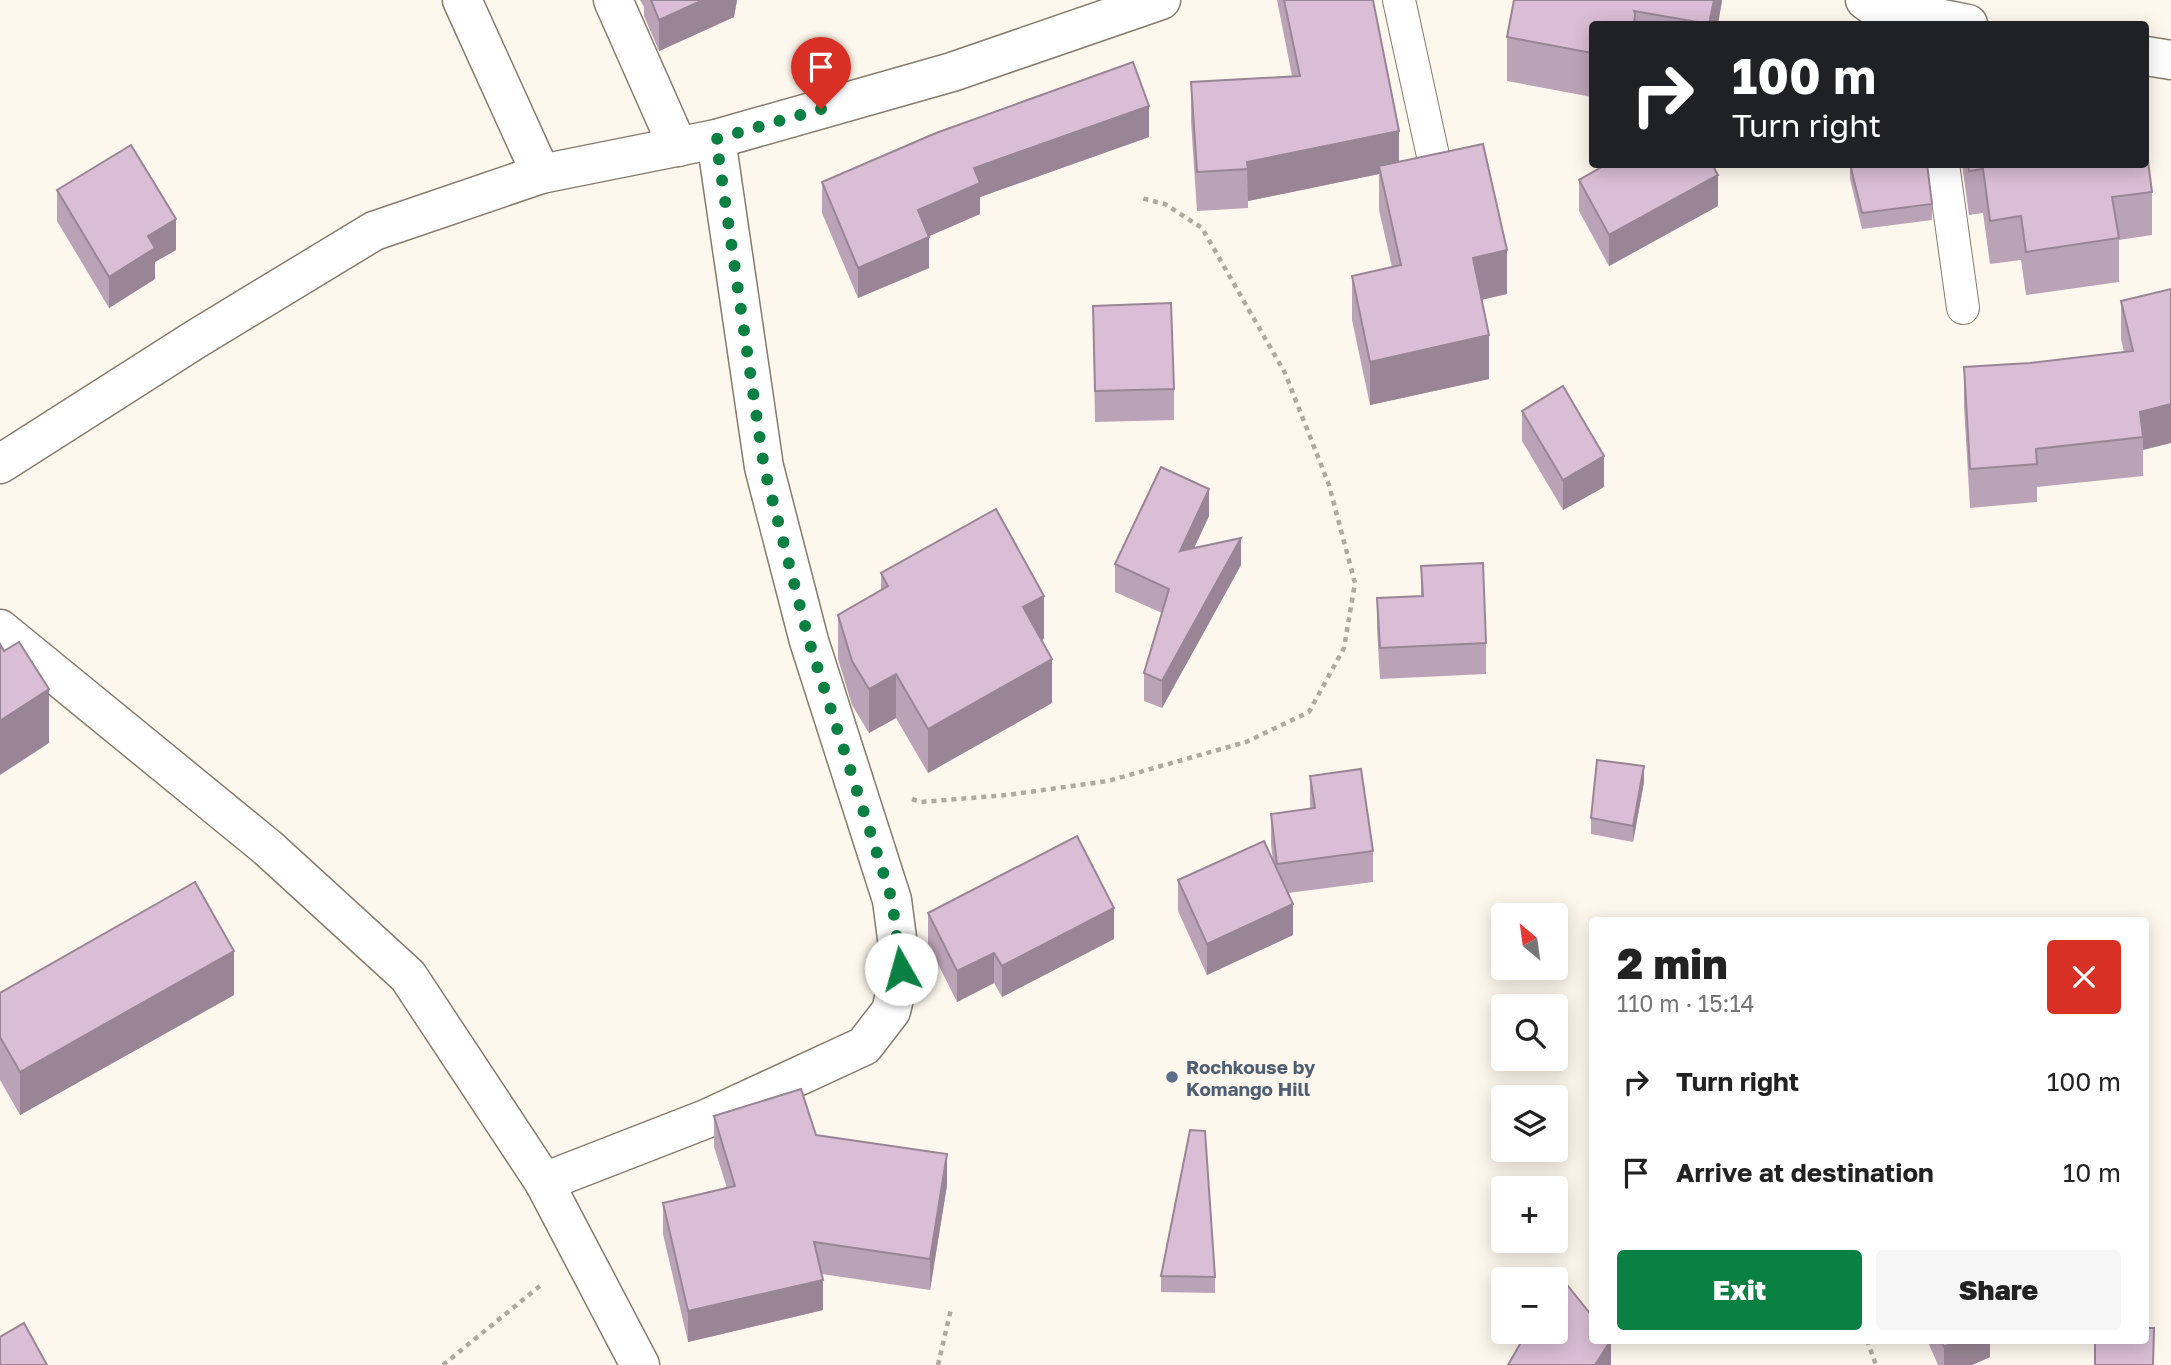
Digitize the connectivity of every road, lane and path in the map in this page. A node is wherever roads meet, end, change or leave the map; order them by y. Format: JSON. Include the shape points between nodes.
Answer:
{"nodes":[{"id":1,"x":462,"y":0,"type":"edge"},
{"id":2,"x":613,"y":0,"type":"edge"},
{"id":3,"x":1161,"y":0,"type":"edge"},
{"id":4,"x":1399,"y":0,"type":"edge"},
{"id":5,"x":1865,"y":0,"type":"edge"},
{"id":6,"x":1923,"y":20,"type":"edge"},
{"id":7,"x":2149,"y":57,"type":"edge"},
{"id":8,"x":2171,"y":61,"type":"edge"},
{"id":9,"x":716,"y":139,"type":"junction"},
{"id":10,"x":678,"y":148,"type":"junction"},
{"id":11,"x":1944,"y":168,"type":"edge"},
{"id":12,"x":541,"y":174,"type":"junction"},
{"id":13,"x":1437,"y":174,"type":"edge"},
{"id":14,"x":1141,"y":198,"type":"dead end"},
{"id":15,"x":1963,"y":309,"type":"dead end"},
{"id":16,"x":0,"y":464,"type":"edge"},
{"id":17,"x":0,"y":629,"type":"edge"},
{"id":18,"x":855,"y":779,"type":"junction"},
{"id":19,"x":544,"y":1182,"type":"junction"},
{"id":20,"x":580,"y":1254,"type":"junction"},
{"id":21,"x":951,"y":1309,"type":"dead end"},
{"id":22,"x":1868,"y":1344,"type":"edge"},
{"id":23,"x":443,"y":1365,"type":"edge"},
{"id":24,"x":640,"y":1365,"type":"edge"},
{"id":25,"x":938,"y":1365,"type":"edge"},
{"id":26,"x":1876,"y":1365,"type":"edge"}],
"edges":[{"from":1,"to":12,"type":"street"},
{"from":2,"to":10,"type":"street"},
{"from":3,"to":9,"type":"street","via":[[952,72]]},
{"from":4,"to":13,"type":"lane"},
{"from":5,"to":6,"type":"street"},
{"from":7,"to":8,"type":"street"},
{"from":9,"to":10,"type":"street"},
{"from":9,"to":18,"type":"street","via":[[764,467],[809,641]]},
{"from":10,"to":12,"type":"street"},
{"from":11,"to":15,"type":"lane"},
{"from":12,"to":16,"type":"street","via":[[374,231]]},
{"from":14,"to":18,"type":"path","via":[[1165,204],[1202,228],[1284,373],[1329,485],[1355,583],[1344,648],[1309,712],[1246,742],[1108,781],[921,802]]},
{"from":17,"to":19,"type":"street","via":[[268,848],[408,976]]},
{"from":18,"to":19,"type":"street","via":[[892,900],[901,969],[891,1011],[864,1046],[706,1119]]},
{"from":19,"to":20,"type":"street"},
{"from":20,"to":23,"type":"path"},
{"from":20,"to":24,"type":"street"},
{"from":21,"to":25,"type":"path"},
{"from":22,"to":26,"type":"path"}]}
